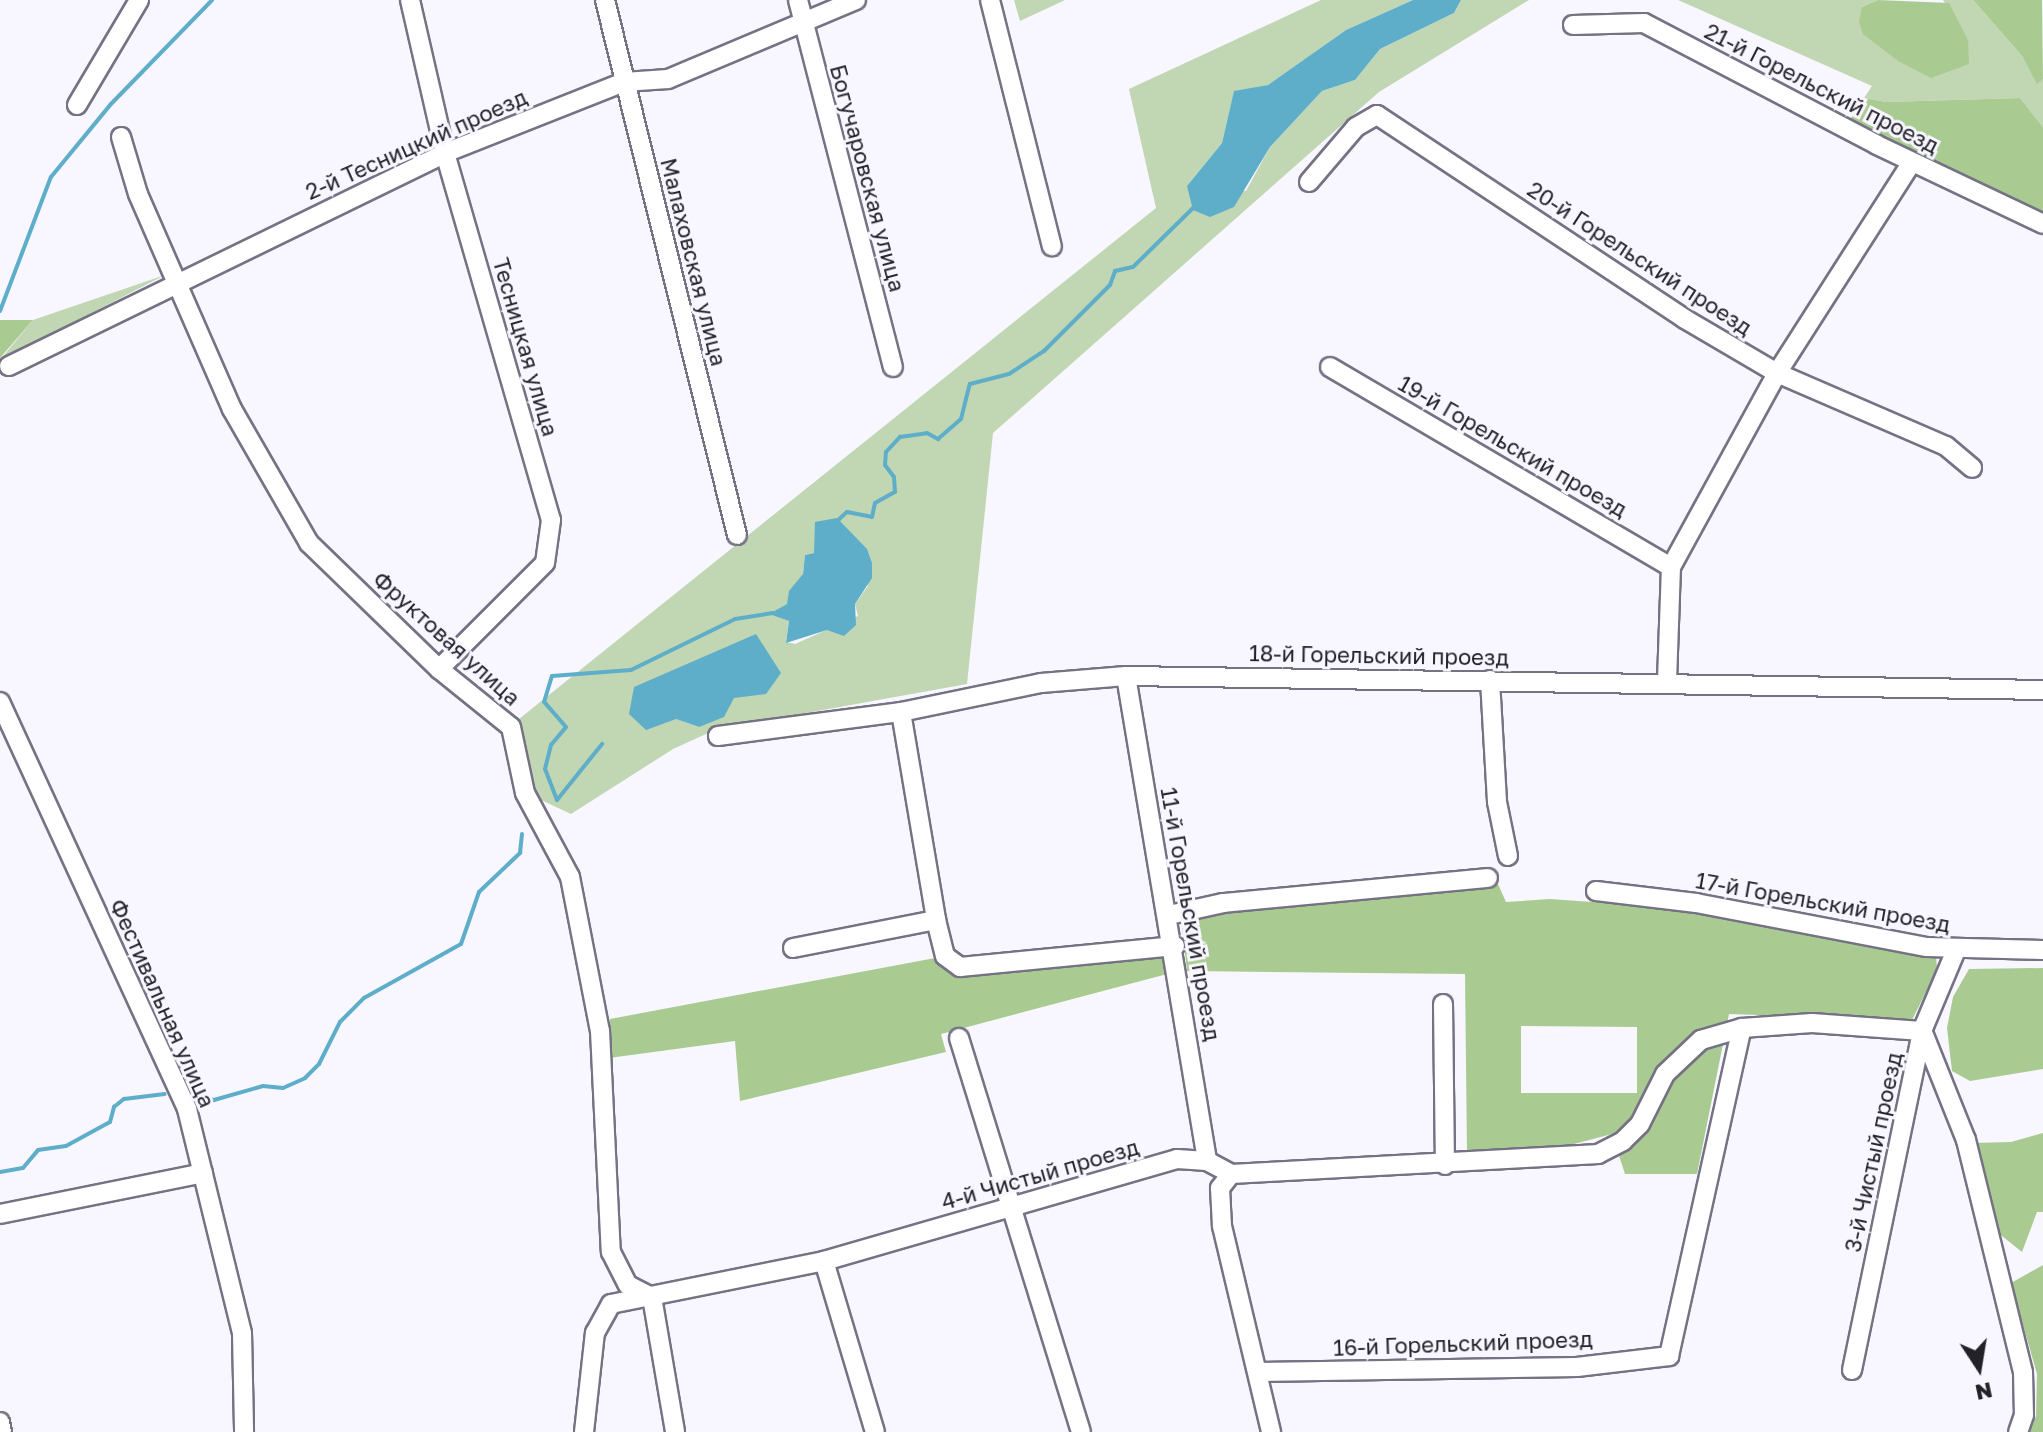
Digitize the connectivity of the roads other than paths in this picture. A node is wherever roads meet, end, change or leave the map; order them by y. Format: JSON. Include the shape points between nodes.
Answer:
{"nodes":[{"id":1,"x":139,"y":0,"type":"edge"},
{"id":2,"x":410,"y":0,"type":"edge"},
{"id":3,"x":605,"y":0,"type":"edge"},
{"id":4,"x":798,"y":0,"type":"edge"},
{"id":5,"x":856,"y":0,"type":"edge"},
{"id":6,"x":990,"y":0,"type":"edge"},
{"id":7,"x":804,"y":23,"type":"junction"},
{"id":8,"x":1573,"y":25,"type":"dead end"},
{"id":9,"x":624,"y":82,"type":"junction"},
{"id":10,"x":77,"y":105,"type":"dead end"},
{"id":11,"x":121,"y":137,"type":"dead end"},
{"id":12,"x":445,"y":153,"type":"junction"},
{"id":13,"x":1912,"y":162,"type":"junction"},
{"id":14,"x":1309,"y":182,"type":"dead end"},
{"id":15,"x":2043,"y":224,"type":"edge"},
{"id":16,"x":1052,"y":246,"type":"dead end"},
{"id":17,"x":177,"y":281,"type":"junction"},
{"id":18,"x":9,"y":366,"type":"dead end"},
{"id":19,"x":893,"y":367,"type":"dead end"},
{"id":20,"x":1330,"y":367,"type":"dead end"},
{"id":21,"x":1777,"y":373,"type":"junction"},
{"id":22,"x":1972,"y":468,"type":"dead end"},
{"id":23,"x":737,"y":535,"type":"dead end"},
{"id":24,"x":1671,"y":567,"type":"junction"},
{"id":25,"x":439,"y":669,"type":"junction"},
{"id":26,"x":1126,"y":676,"type":"junction"},
{"id":27,"x":1490,"y":680,"type":"junction"},
{"id":28,"x":1667,"y":681,"type":"junction"},
{"id":29,"x":2043,"y":690,"type":"edge"},
{"id":30,"x":0,"y":702,"type":"edge"},
{"id":31,"x":901,"y":712,"type":"junction"},
{"id":32,"x":718,"y":736,"type":"dead end"},
{"id":33,"x":1508,"y":856,"type":"dead end"},
{"id":34,"x":1488,"y":878,"type":"dead end"},
{"id":35,"x":1596,"y":891,"type":"dead end"},
{"id":36,"x":1169,"y":915,"type":"junction"},
{"id":37,"x":936,"y":920,"type":"junction"},
{"id":38,"x":1175,"y":946,"type":"junction"},
{"id":39,"x":793,"y":948,"type":"dead end"},
{"id":40,"x":1956,"y":950,"type":"junction"},
{"id":41,"x":2043,"y":950,"type":"edge"},
{"id":42,"x":1443,"y":1004,"type":"dead end"},
{"id":43,"x":1742,"y":1028,"type":"junction"},
{"id":44,"x":1922,"y":1031,"type":"junction"},
{"id":45,"x":959,"y":1038,"type":"dead end"},
{"id":46,"x":1207,"y":1161,"type":"junction"},
{"id":47,"x":1445,"y":1165,"type":"junction"},
{"id":48,"x":203,"y":1173,"type":"junction"},
{"id":49,"x":1231,"y":1174,"type":"junction"},
{"id":50,"x":1013,"y":1208,"type":"junction"},
{"id":51,"x":0,"y":1214,"type":"edge"},
{"id":52,"x":824,"y":1261,"type":"junction"},
{"id":53,"x":652,"y":1297,"type":"junction"},
{"id":54,"x":1852,"y":1370,"type":"dead end"},
{"id":55,"x":1258,"y":1372,"type":"junction"},
{"id":56,"x":0,"y":1422,"type":"edge"},
{"id":57,"x":2,"y":1432,"type":"edge"},
{"id":58,"x":244,"y":1432,"type":"edge"},
{"id":59,"x":584,"y":1432,"type":"edge"},
{"id":60,"x":675,"y":1432,"type":"edge"},
{"id":61,"x":875,"y":1432,"type":"edge"},
{"id":62,"x":1081,"y":1432,"type":"edge"},
{"id":63,"x":1271,"y":1432,"type":"edge"},
{"id":64,"x":2018,"y":1432,"type":"edge"}],
"edges":[{"from":1,"to":10,"type":"street"},
{"from":2,"to":12,"type":"street","name":"Тесницкая улица"},
{"from":3,"to":9,"type":"street","name":"Малаховская улица"},
{"from":4,"to":7,"type":"street","name":"Богучаровская улица"},
{"from":5,"to":7,"type":"street","name":"2-й Тесницкий проезд"},
{"from":6,"to":16,"type":"street"},
{"from":7,"to":9,"type":"street","name":"2-й Тесницкий проезд","via":[[668,79]]},
{"from":7,"to":19,"type":"street","name":"Богучаровская улица"},
{"from":8,"to":13,"type":"street","name":"21-й Горельский проезд","via":[[1644,23]]},
{"from":9,"to":12,"type":"street","name":"2-й Тесницкий проезд"},
{"from":9,"to":23,"type":"street","name":"Малаховская улица"},
{"from":11,"to":17,"type":"street","name":"Фруктовая улица","via":[[138,194]]},
{"from":12,"to":17,"type":"street","name":"2-й Тесницкий проезд"},
{"from":12,"to":25,"type":"street","name":"Тесницкая улица","via":[[551,520],[545,563]]},
{"from":13,"to":15,"type":"street","name":"21-й Горельский проезд"},
{"from":13,"to":21,"type":"street"},
{"from":14,"to":21,"type":"street","name":"20-й Горельский проезд","via":[[1356,127],[1377,115],[1685,319]]},
{"from":17,"to":18,"type":"street","name":"2-й Тесницкий проезд"},
{"from":17,"to":25,"type":"street","name":"Фруктовая улица","via":[[232,409],[309,543]]},
{"from":20,"to":24,"type":"street","name":"19-й Горельский проезд"},
{"from":21,"to":22,"type":"street","name":"20-й Горельский проезд","via":[[1946,446]]},
{"from":21,"to":24,"type":"street"},
{"from":24,"to":28,"type":"street"},
{"from":25,"to":53,"type":"street","name":"Фруктовая улица","via":[[511,727],[525,793],[570,877],[600,1031],[611,1252],[628,1285]]},
{"from":26,"to":27,"type":"street","name":"18-й Горельский проезд"},
{"from":26,"to":31,"type":"street","name":"18-й Горельский проезд","via":[[1041,683]]},
{"from":26,"to":36,"type":"street","name":"11-й Горельский проезд"},
{"from":27,"to":28,"type":"street","name":"18-й Горельский проезд"},
{"from":27,"to":33,"type":"street","via":[[1497,802]]},
{"from":28,"to":29,"type":"street","name":"18-й Горельский проезд"},
{"from":30,"to":48,"type":"street","name":"Фестивальная улица","via":[[187,1109]]},
{"from":31,"to":32,"type":"street","name":"18-й Горельский проезд"},
{"from":31,"to":37,"type":"street"},
{"from":34,"to":36,"type":"street","via":[[1223,903]]},
{"from":35,"to":40,"type":"street","name":"17-й Горельский проезд","via":[[1696,903]]},
{"from":36,"to":38,"type":"street","name":"11-й Горельский проезд"},
{"from":37,"to":38,"type":"street","via":[[945,956],[960,967]]},
{"from":37,"to":39,"type":"street"},
{"from":38,"to":46,"type":"street","name":"11-й Горельский проезд"},
{"from":40,"to":41,"type":"street","name":"17-й Горельский проезд"},
{"from":40,"to":44,"type":"street","name":"3-й Чистый проезд"},
{"from":42,"to":47,"type":"street"},
{"from":43,"to":44,"type":"street","via":[[1812,1023]]},
{"from":43,"to":47,"type":"street","via":[[1701,1040],[1680,1054],[1640,1124],[1598,1154]]},
{"from":43,"to":55,"type":"street","name":"16-й Горельский проезд","via":[[1669,1356],[1577,1367]]},
{"from":44,"to":54,"type":"street","name":"3-й Чистый проезд"},
{"from":44,"to":64,"type":"street","via":[[1966,1140],[2023,1372],[2024,1415]]},
{"from":45,"to":50,"type":"street"},
{"from":46,"to":49,"type":"street","name":"4-й Чистый проезд"},
{"from":46,"to":50,"type":"street","name":"4-й Чистый проезд","via":[[1177,1159]]},
{"from":47,"to":49,"type":"street"},
{"from":48,"to":51,"type":"street"},
{"from":48,"to":58,"type":"street","name":"Фестивальная улица","via":[[242,1333]]},
{"from":49,"to":55,"type":"street","via":[[1220,1188],[1222,1226]]},
{"from":50,"to":52,"type":"street","name":"4-й Чистый проезд"},
{"from":50,"to":62,"type":"street"},
{"from":52,"to":53,"type":"street","name":"4-й Чистый проезд"},
{"from":52,"to":61,"type":"street"},
{"from":53,"to":59,"type":"street","name":"4-й Чистый проезд","via":[[611,1304],[595,1333]]},
{"from":53,"to":60,"type":"street"},
{"from":55,"to":63,"type":"street"},
{"from":56,"to":57,"type":"street"}]}
